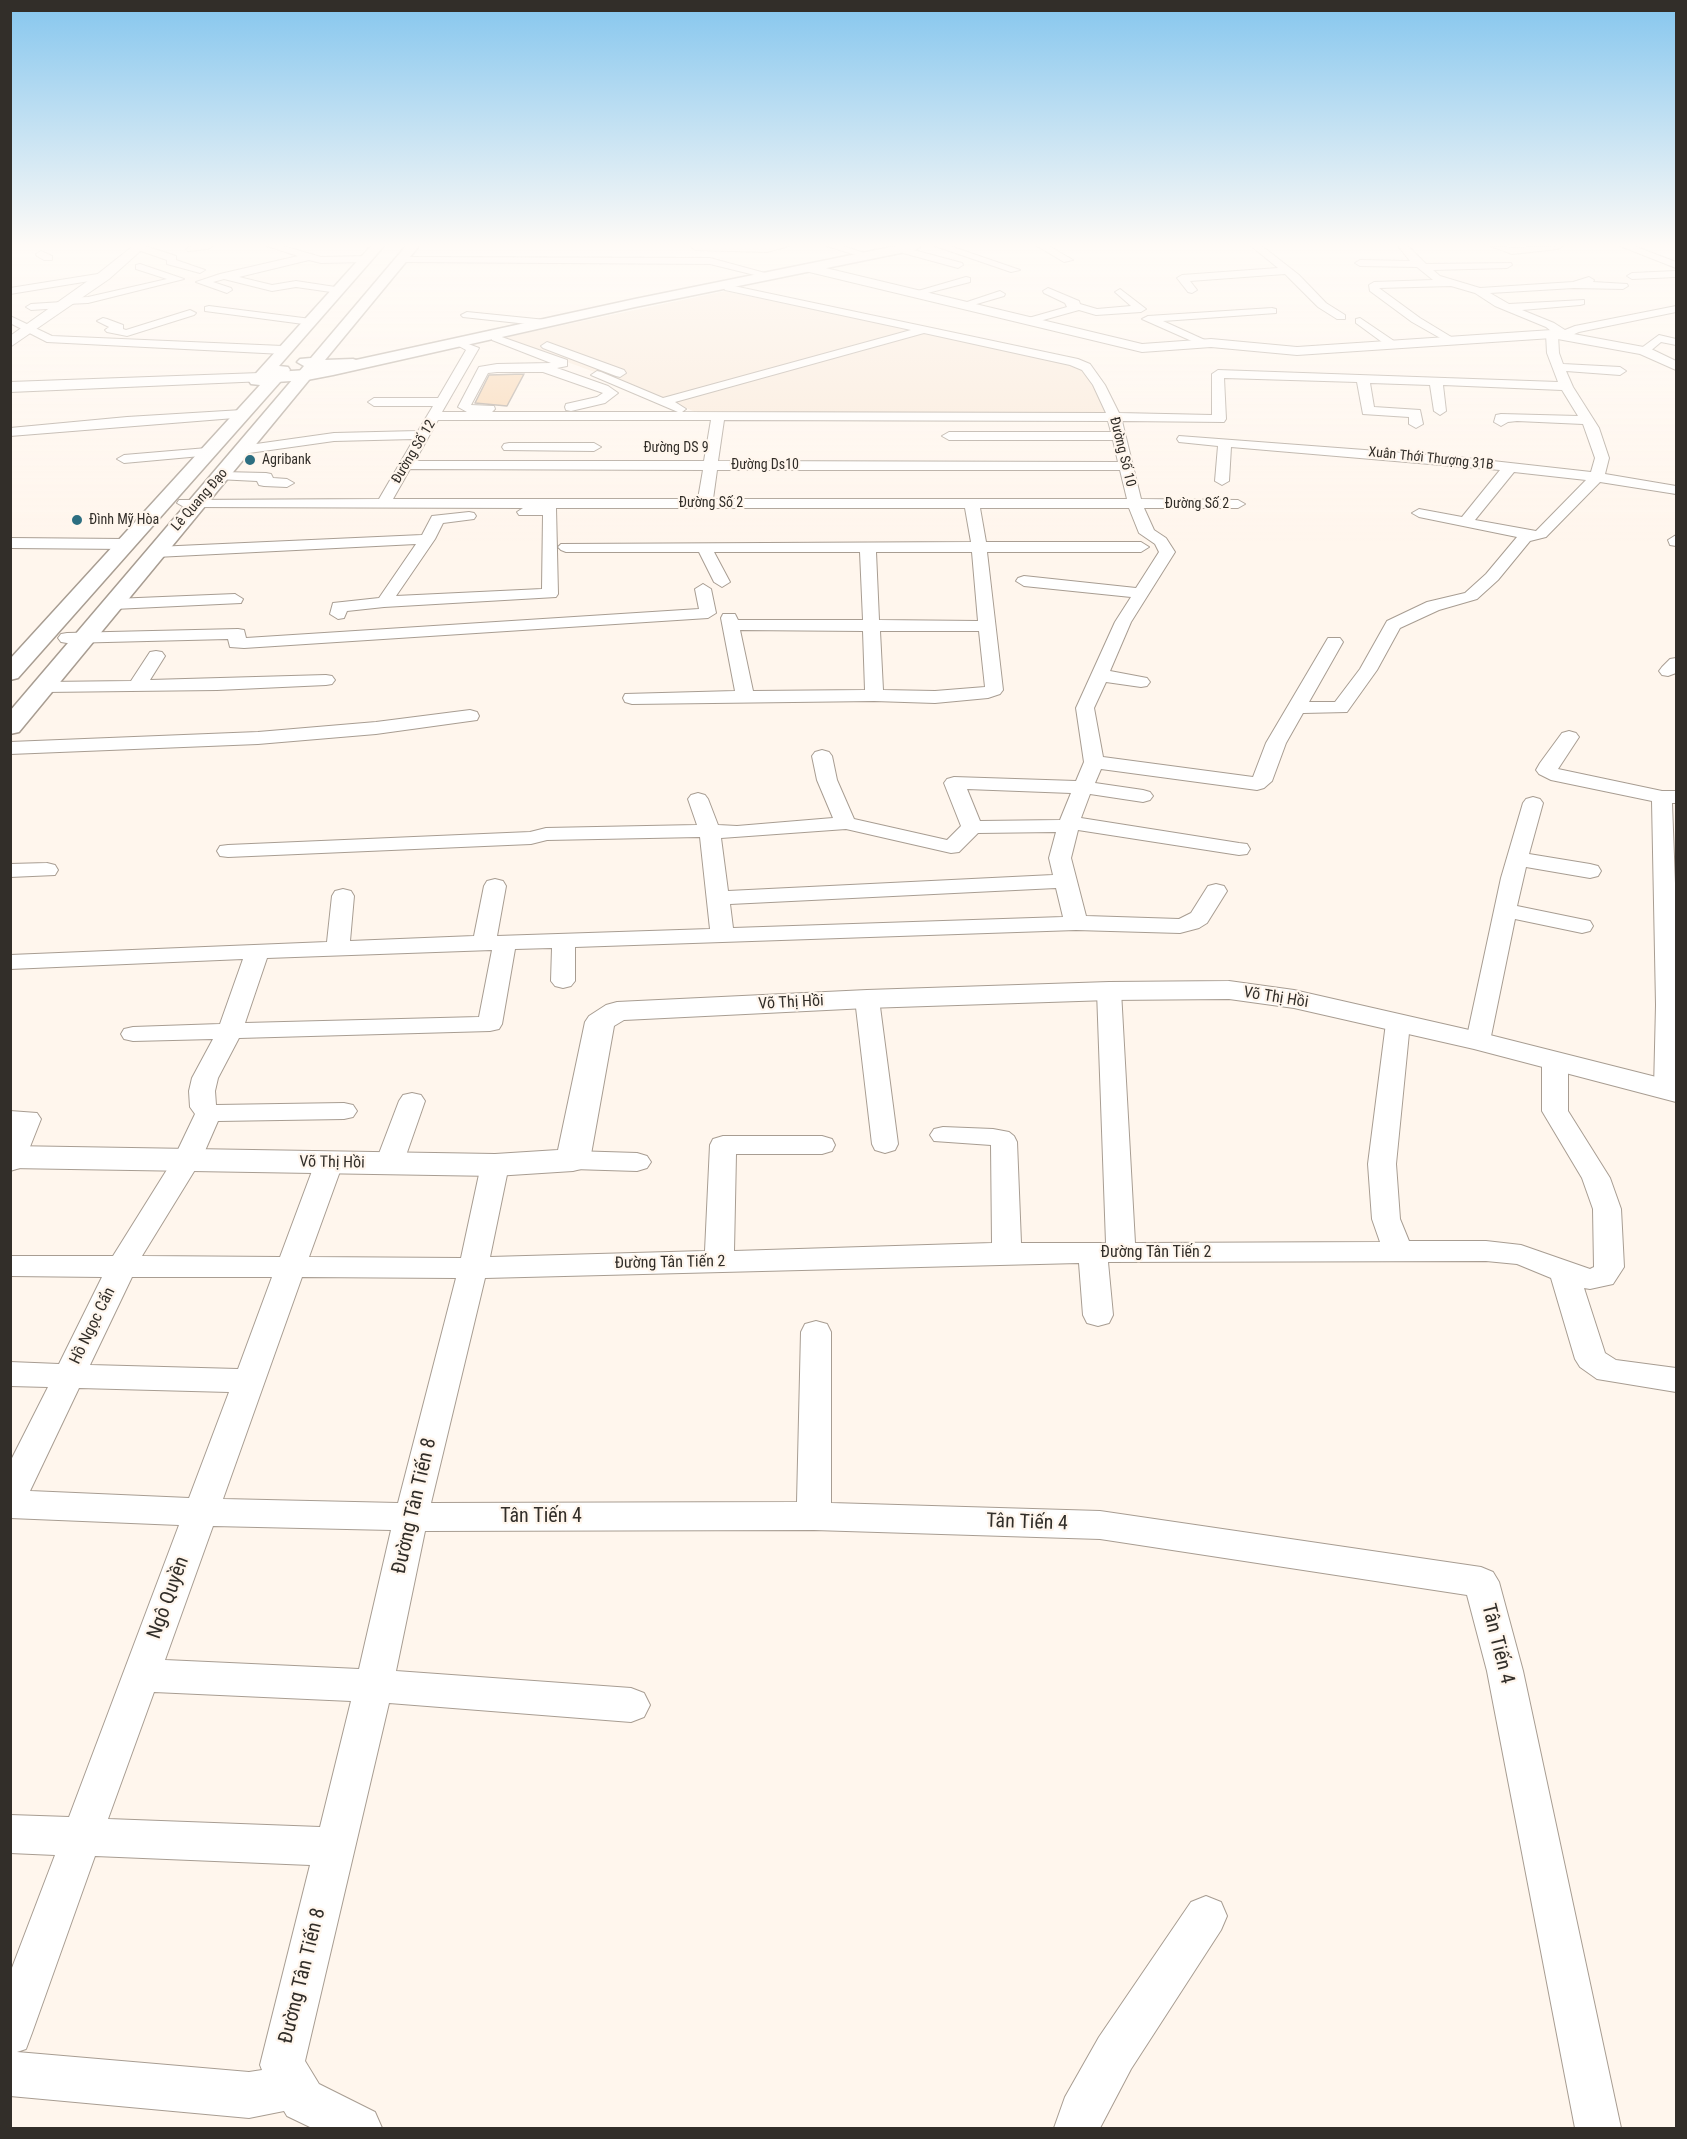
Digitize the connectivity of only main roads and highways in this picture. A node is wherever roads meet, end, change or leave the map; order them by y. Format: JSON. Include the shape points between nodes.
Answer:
{"nodes":[{"id":1,"x":288,"y":346,"type":"edge"},
{"id":2,"x":315,"y":346,"type":"edge"},
{"id":3,"x":315,"y":346,"type":"edge"},
{"id":4,"x":447,"y":346,"type":"edge"},
{"id":5,"x":459,"y":346,"type":"edge"},
{"id":6,"x":350,"y":365,"type":"junction"},
{"id":7,"x":292,"y":372,"type":"junction"},
{"id":8,"x":191,"y":503,"type":"junction"},
{"id":9,"x":118,"y":544,"type":"junction"},
{"id":10,"x":76,"y":638,"type":"junction"},
{"id":11,"x":10,"y":653,"type":"edge"},
{"id":12,"x":10,"y":673,"type":"edge"},
{"id":13,"x":10,"y":704,"type":"edge"},
{"id":14,"x":10,"y":726,"type":"edge"}],
"edges":[{"from":1,"to":7,"type":"main road","name":"Lê Quang Đạo","via":[[284,350]]},
{"from":2,"to":7,"type":"main road","name":"Lê Quang Đạo"},
{"from":3,"to":7,"type":"main road","name":"Lê Quang Đạo"},
{"from":4,"to":6,"type":"main road"},
{"from":5,"to":6,"type":"main road"},
{"from":6,"to":7,"type":"main road"},
{"from":7,"to":8,"type":"main road","name":"Lê Quang Đạo"},
{"from":7,"to":8,"type":"main road","name":"Lê Quang Đạo","via":[[222,476]]},
{"from":7,"to":9,"type":"main road","name":"Lê Quang Đạo","via":[[234,415]]},
{"from":8,"to":10,"type":"main road","name":"Lê Quang Đạo"},
{"from":8,"to":10,"type":"main road","name":"Lê Quang Đạo","via":[[114,604]]},
{"from":9,"to":11,"type":"main road","name":"Lê Quang Đạo"},
{"from":9,"to":12,"type":"main road","name":"Lê Quang Đạo"},
{"from":10,"to":13,"type":"main road","name":"Lê Quang Đạo"},
{"from":10,"to":14,"type":"main road","name":"Lê Quang Đạo","via":[[40,693]]}]}
